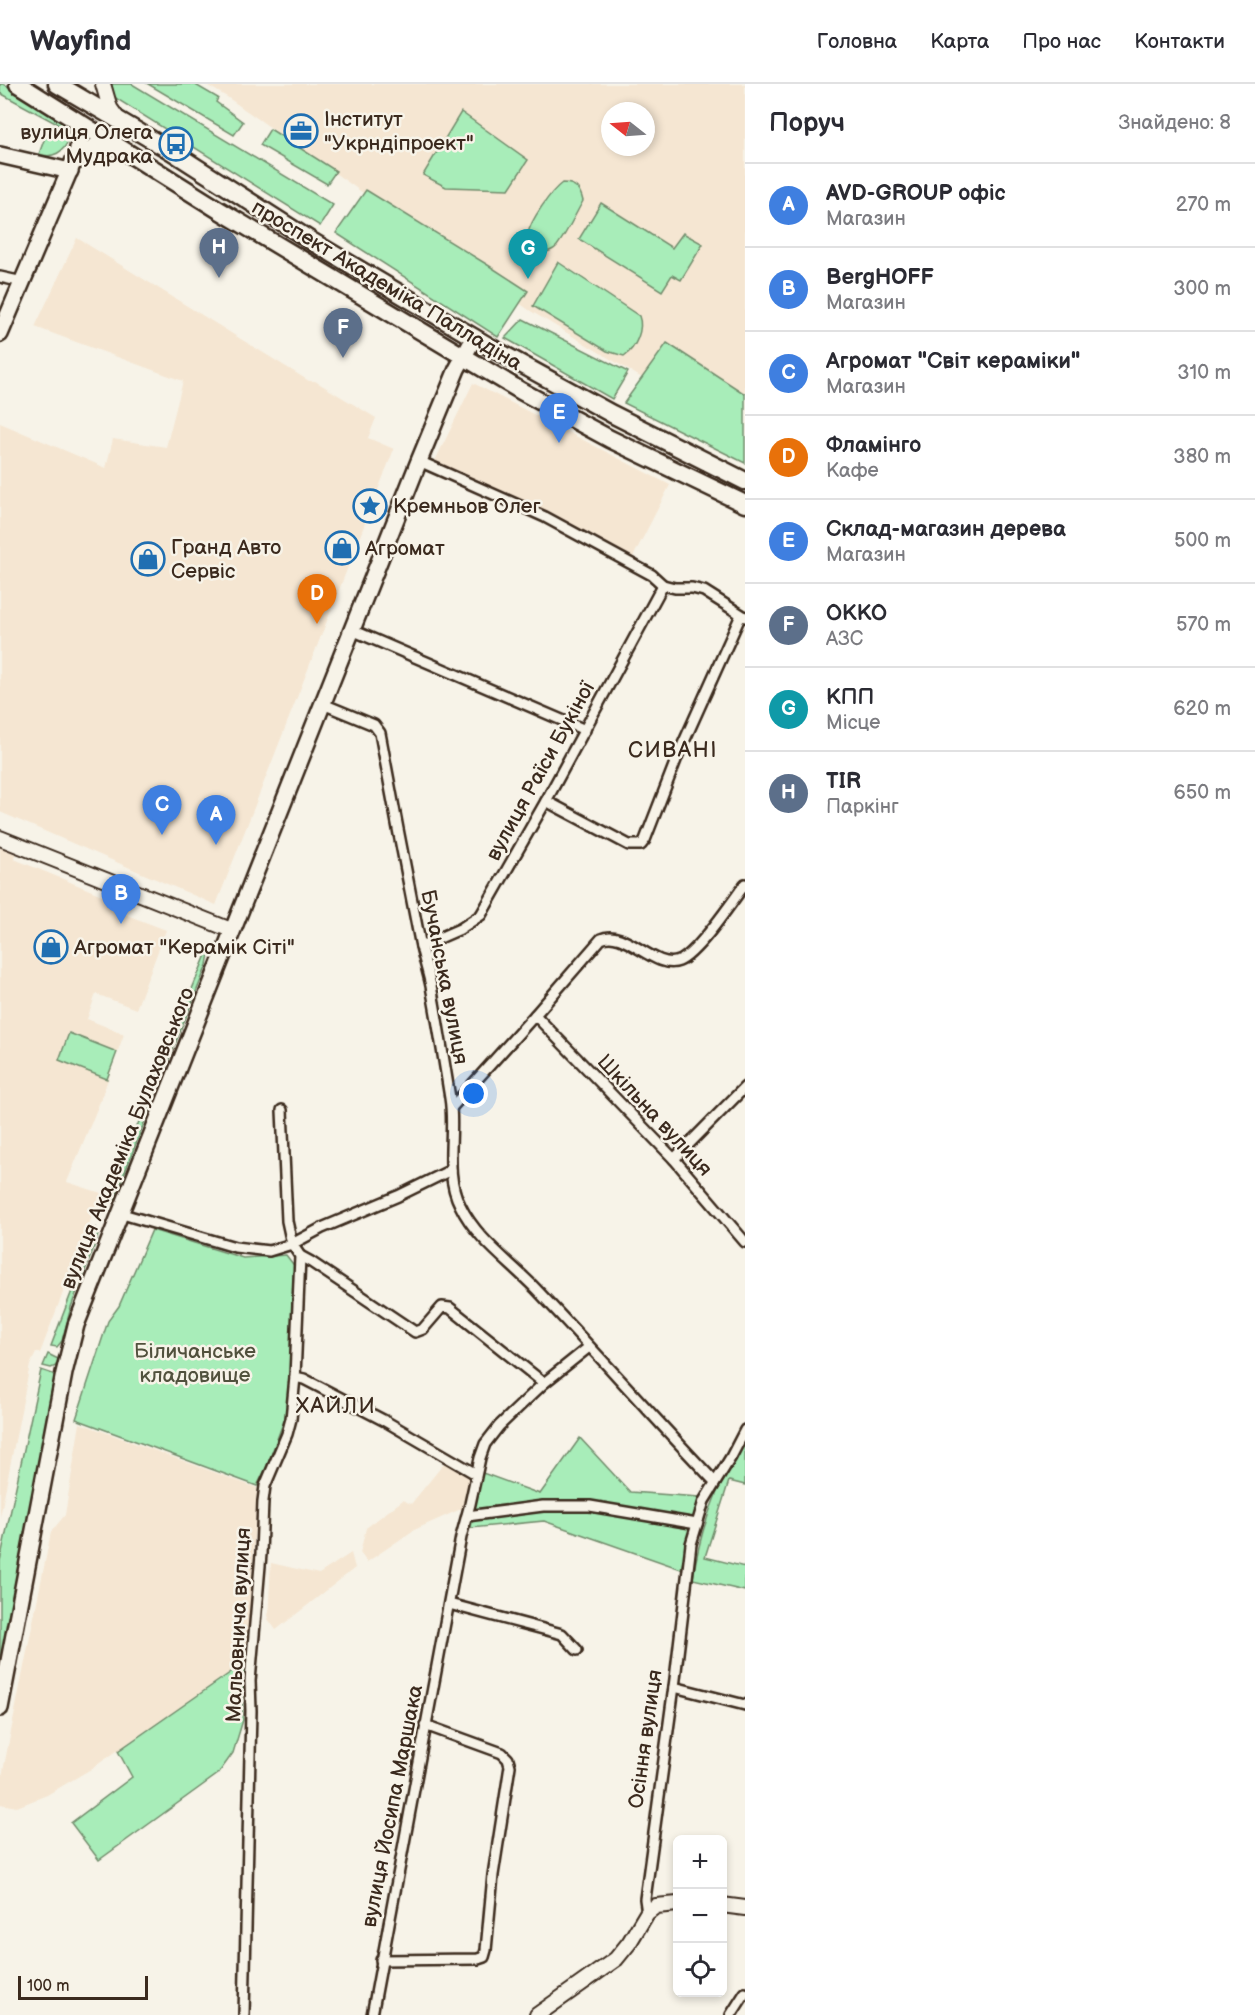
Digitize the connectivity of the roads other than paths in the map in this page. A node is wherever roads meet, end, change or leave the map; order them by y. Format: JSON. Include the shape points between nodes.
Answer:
{"nodes":[{"id":1,"x":18,"y":84,"type":"edge"},
{"id":2,"x":103,"y":84,"type":"edge"},
{"id":3,"x":68,"y":86,"type":"edge"},
{"id":4,"x":117,"y":118,"type":"junction"},
{"id":5,"x":74,"y":119,"type":"junction"},
{"id":6,"x":115,"y":144,"type":"junction"},
{"id":7,"x":0,"y":155,"type":"edge"},
{"id":8,"x":70,"y":171,"type":"junction"},
{"id":9,"x":0,"y":277,"type":"edge"},
{"id":10,"x":23,"y":282,"type":"junction"},
{"id":11,"x":0,"y":334,"type":"edge"},
{"id":12,"x":474,"y":338,"type":"junction"},
{"id":13,"x":463,"y":356,"type":"junction"},
{"id":14,"x":419,"y":461,"type":"junction"},
{"id":15,"x":745,"y":481,"type":"edge"},
{"id":16,"x":745,"y":504,"type":"edge"},
{"id":17,"x":663,"y":585,"type":"junction"},
{"id":18,"x":743,"y":616,"type":"edge"},
{"id":19,"x":352,"y":630,"type":"junction"},
{"id":20,"x":323,"y":704,"type":"junction"},
{"id":21,"x":585,"y":730,"type":"junction"},
{"id":22,"x":546,"y":801,"type":"junction"},
{"id":23,"x":0,"y":838,"type":"edge"},
{"id":24,"x":745,"y":884,"type":"edge"},
{"id":25,"x":231,"y":930,"type":"junction"},
{"id":26,"x":421,"y":946,"type":"junction"},
{"id":27,"x":536,"y":1016,"type":"junction"},
{"id":28,"x":745,"y":1087,"type":"edge"},
{"id":29,"x":452,"y":1107,"type":"junction"},
{"id":30,"x":282,"y":1110,"type":"dead end"},
{"id":31,"x":674,"y":1159,"type":"junction"},
{"id":32,"x":451,"y":1170,"type":"junction"},
{"id":33,"x":119,"y":1213,"type":"junction"},
{"id":34,"x":745,"y":1242,"type":"edge"},
{"id":35,"x":292,"y":1244,"type":"junction"},
{"id":36,"x":300,"y":1256,"type":"junction"},
{"id":37,"x":589,"y":1347,"type":"junction"},
{"id":38,"x":295,"y":1377,"type":"junction"},
{"id":39,"x":544,"y":1383,"type":"junction"},
{"id":40,"x":745,"y":1430,"type":"edge"},
{"id":41,"x":476,"y":1474,"type":"junction"},
{"id":42,"x":714,"y":1482,"type":"junction"},
{"id":43,"x":467,"y":1516,"type":"junction"},
{"id":44,"x":697,"y":1524,"type":"junction"},
{"id":45,"x":449,"y":1604,"type":"junction"},
{"id":46,"x":577,"y":1650,"type":"dead end"},
{"id":47,"x":674,"y":1687,"type":"junction"},
{"id":48,"x":745,"y":1705,"type":"edge"},
{"id":49,"x":0,"y":1708,"type":"edge"},
{"id":50,"x":425,"y":1725,"type":"junction"},
{"id":51,"x":673,"y":1904,"type":"edge"},
{"id":52,"x":727,"y":1906,"type":"edge"},
{"id":53,"x":745,"y":1908,"type":"edge"},
{"id":54,"x":647,"y":1913,"type":"junction"},
{"id":55,"x":381,"y":1960,"type":"junction"},
{"id":56,"x":745,"y":1993,"type":"edge"},
{"id":57,"x":244,"y":2015,"type":"edge"},
{"id":58,"x":372,"y":2015,"type":"edge"},
{"id":59,"x":537,"y":2015,"type":"edge"},
{"id":60,"x":731,"y":2015,"type":"edge"}],
"edges":[{"from":1,"to":5,"type":"highway","name":"проспект Академіка Палладіна"},
{"from":2,"to":4,"type":"street"},
{"from":3,"to":4,"type":"highway","name":"проспект Академіка Палладіна"},
{"from":4,"to":12,"type":"highway","name":"проспект Академіка Палладіна"},
{"from":5,"to":6,"type":"highway","name":"проспект Академіка Палладіна"},
{"from":5,"to":8,"type":"main road","via":[[80,143]]},
{"from":6,"to":8,"type":"main road","via":[[101,143],[88,148]]},
{"from":6,"to":13,"type":"highway","name":"проспект Академіка Палладіна"},
{"from":7,"to":8,"type":"main road"},
{"from":8,"to":10,"type":"main road"},
{"from":9,"to":10,"type":"street"},
{"from":10,"to":11,"type":"main road"},
{"from":12,"to":13,"type":"main road","name":"вулиця Академіка Булаховського"},
{"from":12,"to":15,"type":"highway","name":"проспект Академіка Палладіна"},
{"from":13,"to":14,"type":"main road","name":"вулиця Академіка Булаховського"},
{"from":13,"to":16,"type":"highway","name":"проспект Академіка Палладіна","via":[[610,439]]},
{"from":14,"to":17,"type":"street","via":[[545,517],[652,575]]},
{"from":14,"to":19,"type":"main road","name":"вулиця Академіка Булаховського"},
{"from":17,"to":18,"type":"street","via":[[704,591]]},
{"from":17,"to":21,"type":"street","name":"вулиця Раїси Букіної"},
{"from":18,"to":22,"type":"street","via":[[641,845],[629,844]]},
{"from":19,"to":20,"type":"main road","name":"вулиця Академіка Булаховського"},
{"from":19,"to":21,"type":"street"},
{"from":20,"to":25,"type":"main road","name":"вулиця Академіка Булаховського"},
{"from":20,"to":26,"type":"street","name":"Бучанська вулиця","via":[[374,725],[380,733]]},
{"from":21,"to":22,"type":"street","name":"вулиця Раїси Букіної"},
{"from":22,"to":26,"type":"street","name":"вулиця Раїси Букіної","via":[[481,915]]},
{"from":23,"to":25,"type":"street"},
{"from":24,"to":27,"type":"street","via":[[696,948],[682,960],[667,962],[619,939],[606,937]]},
{"from":25,"to":33,"type":"main road","name":"вулиця Академіка Булаховського"},
{"from":26,"to":29,"type":"street","name":"Бучанська вулиця"},
{"from":27,"to":29,"type":"street"},
{"from":27,"to":31,"type":"street","name":"Шкільна вулиця"},
{"from":28,"to":31,"type":"street"},
{"from":29,"to":32,"type":"street","name":"Бучанська вулиця"},
{"from":30,"to":35,"type":"street","via":[[287,1221]]},
{"from":31,"to":34,"type":"street","name":"Шкільна вулиця"},
{"from":32,"to":35,"type":"street"},
{"from":32,"to":37,"type":"street","name":"Бучанська вулиця","via":[[454,1193],[470,1222]]},
{"from":33,"to":35,"type":"street","via":[[250,1250],[269,1251]]},
{"from":33,"to":49,"type":"main road","name":"вулиця Академіка Булаховського","via":[[68,1356]]},
{"from":35,"to":36,"type":"street"},
{"from":36,"to":38,"type":"street","name":"Мальовнича вулиця"},
{"from":36,"to":39,"type":"street","via":[[415,1332],[423,1329],[442,1307],[450,1308]]},
{"from":37,"to":39,"type":"street","name":"вулиця Йосипа Маршака"},
{"from":37,"to":42,"type":"street","name":"Бучанська вулиця"},
{"from":38,"to":41,"type":"street","via":[[386,1421]]},
{"from":38,"to":57,"type":"street","name":"Мальовнича вулиця","via":[[291,1419],[262,1501],[250,1681]]},
{"from":39,"to":41,"type":"street","name":"вулиця Йосипа Маршака","via":[[498,1426],[485,1444]]},
{"from":40,"to":42,"type":"street","name":"Осіння вулиця"},
{"from":41,"to":43,"type":"street","name":"вулиця Йосипа Маршака"},
{"from":42,"to":44,"type":"street","name":"Осіння вулиця"},
{"from":43,"to":44,"type":"street","via":[[543,1506],[590,1506]]},
{"from":43,"to":45,"type":"street","name":"вулиця Йосипа Маршака"},
{"from":44,"to":47,"type":"street","name":"Осіння вулиця","via":[[691,1544]]},
{"from":45,"to":46,"type":"street","via":[[562,1634]]},
{"from":45,"to":50,"type":"street","name":"вулиця Йосипа Маршака"},
{"from":47,"to":48,"type":"street"},
{"from":47,"to":54,"type":"street","name":"Осіння вулиця","via":[[645,1899]]},
{"from":50,"to":55,"type":"street","name":"вулиця Йосипа Маршака"},
{"from":50,"to":55,"type":"street","via":[[502,1753],[510,1766],[486,1950],[484,1957],[478,1959]]},
{"from":51,"to":54,"type":"street","via":[[656,1906]]},
{"from":52,"to":53,"type":"street"},
{"from":54,"to":59,"type":"street","via":[[616,1959]]},
{"from":55,"to":58,"type":"street","name":"вулиця Йосипа Маршака"},
{"from":56,"to":60,"type":"street"}]}
